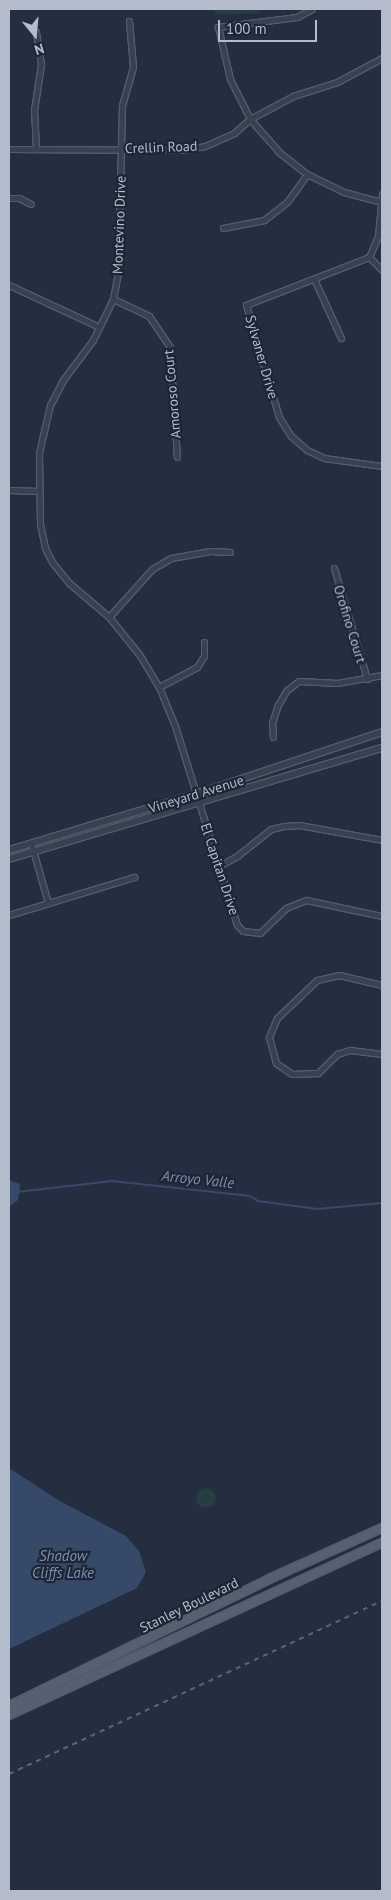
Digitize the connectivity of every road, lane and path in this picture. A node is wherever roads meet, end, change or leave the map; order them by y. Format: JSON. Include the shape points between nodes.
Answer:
{"nodes":[{"id":1,"x":312,"y":9,"type":"edge"},
{"id":2,"x":129,"y":21,"type":"dead end"},
{"id":3,"x":36,"y":31,"type":"dead end"},
{"id":4,"x":382,"y":58,"type":"edge"},
{"id":5,"x":250,"y":119,"type":"junction"},
{"id":6,"x":36,"y":148,"type":"junction"},
{"id":7,"x":9,"y":149,"type":"edge"},
{"id":8,"x":121,"y":149,"type":"junction"},
{"id":9,"x":307,"y":174,"type":"junction"},
{"id":10,"x":382,"y":194,"type":"edge"},
{"id":11,"x":9,"y":198,"type":"edge"},
{"id":12,"x":382,"y":202,"type":"edge"},
{"id":13,"x":31,"y":204,"type":"dead end"},
{"id":14,"x":224,"y":228,"type":"dead end"},
{"id":15,"x":369,"y":257,"type":"junction"},
{"id":16,"x":382,"y":270,"type":"edge"},
{"id":17,"x":314,"y":279,"type":"junction"},
{"id":18,"x":9,"y":285,"type":"edge"},
{"id":19,"x":113,"y":299,"type":"junction"},
{"id":20,"x":99,"y":327,"type":"junction"},
{"id":21,"x":341,"y":338,"type":"dead end"},
{"id":22,"x":177,"y":457,"type":"dead end"},
{"id":23,"x":382,"y":466,"type":"edge"},
{"id":24,"x":9,"y":490,"type":"edge"},
{"id":25,"x":38,"y":491,"type":"junction"},
{"id":26,"x":230,"y":552,"type":"dead end"},
{"id":27,"x":334,"y":568,"type":"dead end"},
{"id":28,"x":109,"y":617,"type":"junction"},
{"id":29,"x":204,"y":642,"type":"dead end"},
{"id":30,"x":382,"y":675,"type":"edge"},
{"id":31,"x":367,"y":679,"type":"junction"},
{"id":32,"x":159,"y":687,"type":"junction"},
{"id":33,"x":382,"y":732,"type":"edge"},
{"id":34,"x":273,"y":737,"type":"dead end"},
{"id":35,"x":382,"y":748,"type":"edge"},
{"id":36,"x":196,"y":794,"type":"junction"},
{"id":37,"x":198,"y":802,"type":"junction"},
{"id":38,"x":382,"y":840,"type":"edge"},
{"id":39,"x":32,"y":843,"type":"junction"},
{"id":40,"x":9,"y":850,"type":"edge"},
{"id":41,"x":34,"y":851,"type":"junction"},
{"id":42,"x":9,"y":858,"type":"edge"},
{"id":43,"x":219,"y":866,"type":"junction"},
{"id":44,"x":134,"y":877,"type":"dead end"},
{"id":45,"x":48,"y":903,"type":"junction"},
{"id":46,"x":9,"y":915,"type":"edge"},
{"id":47,"x":382,"y":916,"type":"edge"},
{"id":48,"x":382,"y":985,"type":"edge"},
{"id":49,"x":382,"y":1054,"type":"edge"},
{"id":50,"x":382,"y":1528,"type":"edge"},
{"id":51,"x":362,"y":1537,"type":"junction"},
{"id":52,"x":382,"y":1543,"type":"edge"},
{"id":53,"x":368,"y":1549,"type":"junction"},
{"id":54,"x":9,"y":1706,"type":"edge"},
{"id":55,"x":9,"y":1716,"type":"edge"}],
"edges":[{"from":1,"to":5,"type":"street","via":[[297,17],[218,27],[230,79]]},
{"from":2,"to":8,"type":"street","name":"Montevino Drive","via":[[133,67],[122,106]]},
{"from":3,"to":6,"type":"street","via":[[41,64],[34,110]]},
{"from":4,"to":5,"type":"street","name":"Crellin Road","via":[[337,82],[293,96]]},
{"from":5,"to":8,"type":"street","name":"Crellin Road","via":[[234,134],[205,146],[184,150]]},
{"from":5,"to":9,"type":"street","via":[[280,153]]},
{"from":6,"to":7,"type":"street","name":"Crellin Road"},
{"from":6,"to":8,"type":"street","name":"Crellin Road"},
{"from":8,"to":19,"type":"street","name":"Montevino Drive","via":[[121,244]]},
{"from":9,"to":12,"type":"street","via":[[344,192]]},
{"from":9,"to":14,"type":"street","via":[[287,202],[264,220]]},
{"from":10,"to":12,"type":"street"},
{"from":11,"to":13,"type":"street","via":[[19,198]]},
{"from":12,"to":15,"type":"street","via":[[378,236]]},
{"from":15,"to":16,"type":"street"},
{"from":15,"to":17,"type":"street","name":"Sylvaner Drive"},
{"from":17,"to":21,"type":"street"},
{"from":17,"to":23,"type":"street","name":"Sylvaner Drive","via":[[246,305],[279,417],[307,450],[324,458]]},
{"from":18,"to":20,"type":"street"},
{"from":19,"to":20,"type":"street","name":"Montevino Drive"},
{"from":19,"to":22,"type":"street","name":"Amoroso Court","via":[[149,316],[170,347]]},
{"from":20,"to":25,"type":"street","name":"Montevino Drive","via":[[50,405],[39,453]]},
{"from":24,"to":25,"type":"street"},
{"from":25,"to":28,"type":"street","name":"Montevino Drive","via":[[40,524],[52,562],[69,582]]},
{"from":26,"to":28,"type":"street","via":[[210,551],[171,558],[152,569]]},
{"from":27,"to":31,"type":"street","name":"Orofino Court"},
{"from":28,"to":32,"type":"street","name":"Montevino Drive","via":[[139,654]]},
{"from":29,"to":32,"type":"street","via":[[204,656],[197,667]]},
{"from":30,"to":31,"type":"street"},
{"from":31,"to":34,"type":"street","via":[[337,683],[299,681],[286,691],[278,704],[272,723]]},
{"from":32,"to":36,"type":"street","name":"Montevino Drive"},
{"from":33,"to":36,"type":"street","name":"Vineyard Avenue"},
{"from":35,"to":37,"type":"street","name":"Vineyard Avenue"},
{"from":36,"to":37,"type":"street","name":"Montevino Drive"},
{"from":36,"to":39,"type":"street","name":"Vineyard Avenue"},
{"from":37,"to":41,"type":"street","name":"Vineyard Avenue"},
{"from":37,"to":43,"type":"street","name":"El Capitan Drive"},
{"from":38,"to":43,"type":"street","via":[[299,825],[284,826],[260,836],[237,856]]},
{"from":39,"to":40,"type":"street","name":"Vineyard Avenue"},
{"from":39,"to":41,"type":"street"},
{"from":41,"to":42,"type":"street","name":"Vineyard Avenue"},
{"from":41,"to":45,"type":"street"},
{"from":43,"to":47,"type":"street","name":"El Capitan Drive","via":[[237,925],[251,935],[260,934],[294,903],[306,900]]},
{"from":44,"to":45,"type":"street"},
{"from":45,"to":46,"type":"street"},
{"from":48,"to":49,"type":"street","via":[[340,975],[317,980],[277,1018],[269,1037],[276,1063],[292,1074],[318,1073],[337,1054],[350,1050]]},
{"from":50,"to":51,"type":"main road","name":"Stanley Boulevard"},
{"from":51,"to":53,"type":"main road"},
{"from":51,"to":54,"type":"main road","name":"Stanley Boulevard"},
{"from":52,"to":53,"type":"main road","name":"Stanley Boulevard"},
{"from":53,"to":55,"type":"main road","name":"Stanley Boulevard"}]}
